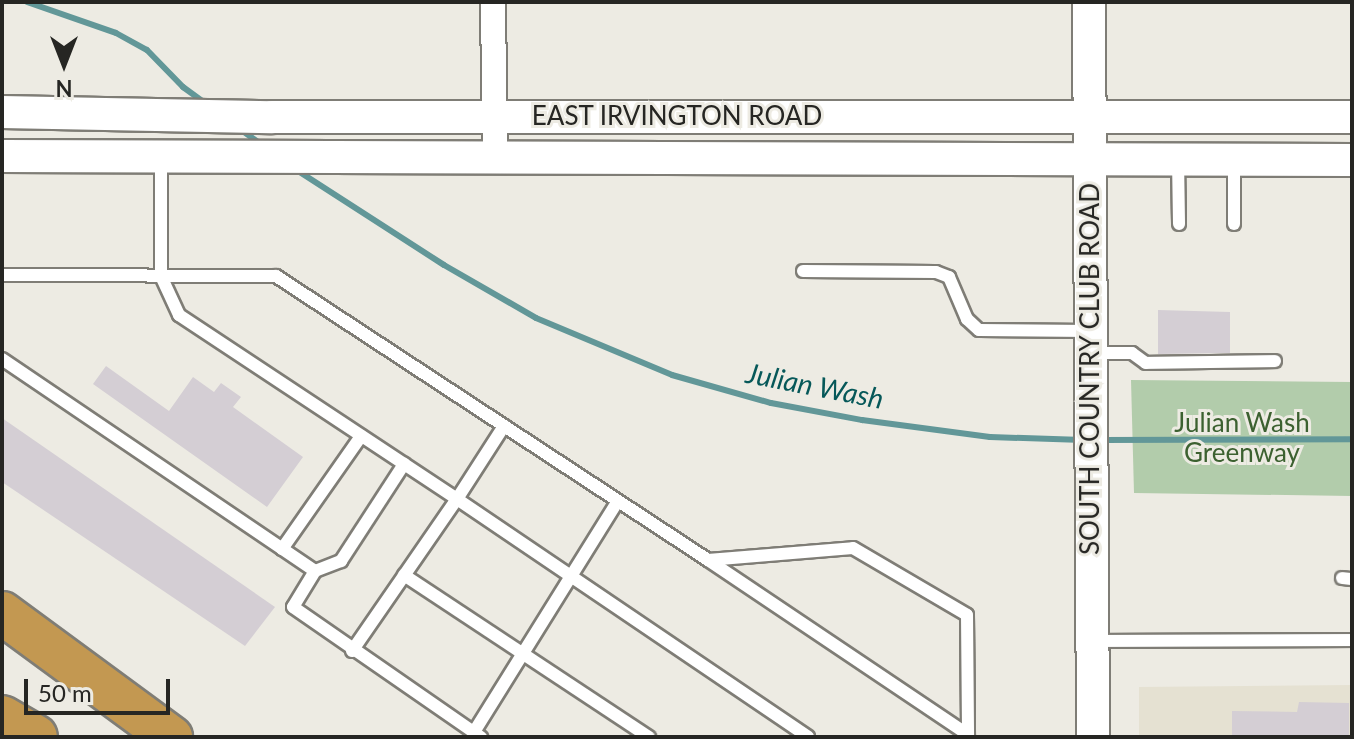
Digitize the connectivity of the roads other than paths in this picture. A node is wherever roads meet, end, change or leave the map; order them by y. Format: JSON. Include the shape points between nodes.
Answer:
{"nodes":[{"id":1,"x":493,"y":2,"type":"edge"},
{"id":2,"x":1089,"y":2,"type":"edge"},
{"id":3,"x":2,"y":112,"type":"edge"},
{"id":4,"x":1090,"y":116,"type":"junction"},
{"id":5,"x":494,"y":117,"type":"junction"},
{"id":6,"x":1352,"y":117,"type":"edge"},
{"id":7,"x":2,"y":156,"type":"edge"},
{"id":8,"x":161,"y":157,"type":"junction"},
{"id":9,"x":495,"y":158,"type":"junction"},
{"id":10,"x":1089,"y":159,"type":"junction"},
{"id":11,"x":1178,"y":159,"type":"junction"},
{"id":12,"x":1234,"y":160,"type":"junction"},
{"id":13,"x":1352,"y":160,"type":"edge"},
{"id":14,"x":1179,"y":224,"type":"dead end"},
{"id":15,"x":1234,"y":224,"type":"dead end"},
{"id":16,"x":803,"y":271,"type":"dead end"},
{"id":17,"x":2,"y":275,"type":"edge"},
{"id":18,"x":161,"y":276,"type":"junction"},
{"id":19,"x":1090,"y":342,"type":"junction"},
{"id":20,"x":2,"y":359,"type":"edge"},
{"id":21,"x":1275,"y":361,"type":"dead end"},
{"id":22,"x":504,"y":426,"type":"junction"},
{"id":23,"x":361,"y":436,"type":"junction"},
{"id":24,"x":404,"y":464,"type":"junction"},
{"id":25,"x":457,"y":499,"type":"junction"},
{"id":26,"x":618,"y":501,"type":"junction"},
{"id":27,"x":282,"y":549,"type":"junction"},
{"id":28,"x":708,"y":560,"type":"junction"},
{"id":29,"x":315,"y":571,"type":"junction"},
{"id":30,"x":404,"y":575,"type":"junction"},
{"id":31,"x":571,"y":577,"type":"junction"},
{"id":32,"x":2,"y":613,"type":"edge"},
{"id":33,"x":1352,"y":640,"type":"edge"},
{"id":34,"x":1092,"y":641,"type":"junction"},
{"id":35,"x":352,"y":651,"type":"junction"},
{"id":36,"x":522,"y":656,"type":"junction"},
{"id":37,"x":2,"y":717,"type":"edge"},
{"id":38,"x":478,"y":735,"type":"edge"},
{"id":39,"x":968,"y":736,"type":"edge"},
{"id":40,"x":36,"y":737,"type":"edge"},
{"id":41,"x":171,"y":737,"type":"edge"},
{"id":42,"x":649,"y":737,"type":"edge"},
{"id":43,"x":808,"y":737,"type":"edge"},
{"id":44,"x":1093,"y":737,"type":"edge"}],
"edges":[{"from":1,"to":5,"type":"street"},
{"from":2,"to":4,"type":"main road","name":"SOUTH COUNTRY CLUB ROAD"},
{"from":3,"to":5,"type":"main road","name":"EAST IRVINGTON ROAD"},
{"from":4,"to":5,"type":"main road","name":"EAST IRVINGTON ROAD"},
{"from":4,"to":6,"type":"main road","name":"EAST IRVINGTON ROAD"},
{"from":4,"to":10,"type":"main road","name":"SOUTH COUNTRY CLUB ROAD"},
{"from":5,"to":9,"type":"street"},
{"from":7,"to":8,"type":"main road","name":"EAST IRVINGTON ROAD"},
{"from":8,"to":9,"type":"main road","name":"EAST IRVINGTON ROAD"},
{"from":8,"to":18,"type":"lane"},
{"from":9,"to":10,"type":"main road","name":"EAST IRVINGTON ROAD"},
{"from":10,"to":11,"type":"main road","name":"EAST IRVINGTON ROAD"},
{"from":10,"to":19,"type":"main road","name":"SOUTH COUNTRY CLUB ROAD"},
{"from":11,"to":12,"type":"main road","name":"EAST IRVINGTON ROAD"},
{"from":11,"to":14,"type":"lane"},
{"from":12,"to":13,"type":"main road","name":"EAST IRVINGTON ROAD"},
{"from":12,"to":15,"type":"lane"},
{"from":16,"to":19,"type":"lane","via":[[936,272],[949,277],[967,319],[979,330]]},
{"from":17,"to":18,"type":"lane"},
{"from":18,"to":22,"type":"lane","via":[[276,276]]},
{"from":18,"to":23,"type":"lane","via":[[179,315]]},
{"from":19,"to":21,"type":"lane","via":[[1132,353],[1146,363]]},
{"from":19,"to":34,"type":"main road","name":"SOUTH COUNTRY CLUB ROAD"},
{"from":20,"to":27,"type":"lane"},
{"from":22,"to":25,"type":"lane"},
{"from":22,"to":26,"type":"lane"},
{"from":23,"to":24,"type":"lane"},
{"from":23,"to":27,"type":"lane"},
{"from":24,"to":25,"type":"lane"},
{"from":24,"to":29,"type":"lane","via":[[341,561]]},
{"from":25,"to":30,"type":"lane"},
{"from":25,"to":31,"type":"lane"},
{"from":26,"to":28,"type":"lane"},
{"from":26,"to":31,"type":"lane"},
{"from":27,"to":29,"type":"lane"},
{"from":28,"to":39,"type":"lane"},
{"from":28,"to":39,"type":"lane","via":[[853,548],[967,615]]},
{"from":29,"to":35,"type":"lane","via":[[293,607]]},
{"from":30,"to":35,"type":"lane"},
{"from":30,"to":36,"type":"lane"},
{"from":31,"to":36,"type":"lane"},
{"from":31,"to":43,"type":"lane"},
{"from":32,"to":41,"type":"highway"},
{"from":33,"to":34,"type":"lane"},
{"from":34,"to":44,"type":"main road","name":"SOUTH COUNTRY CLUB ROAD"},
{"from":35,"to":38,"type":"lane"},
{"from":36,"to":38,"type":"lane"},
{"from":36,"to":42,"type":"lane"},
{"from":37,"to":40,"type":"highway"}]}
